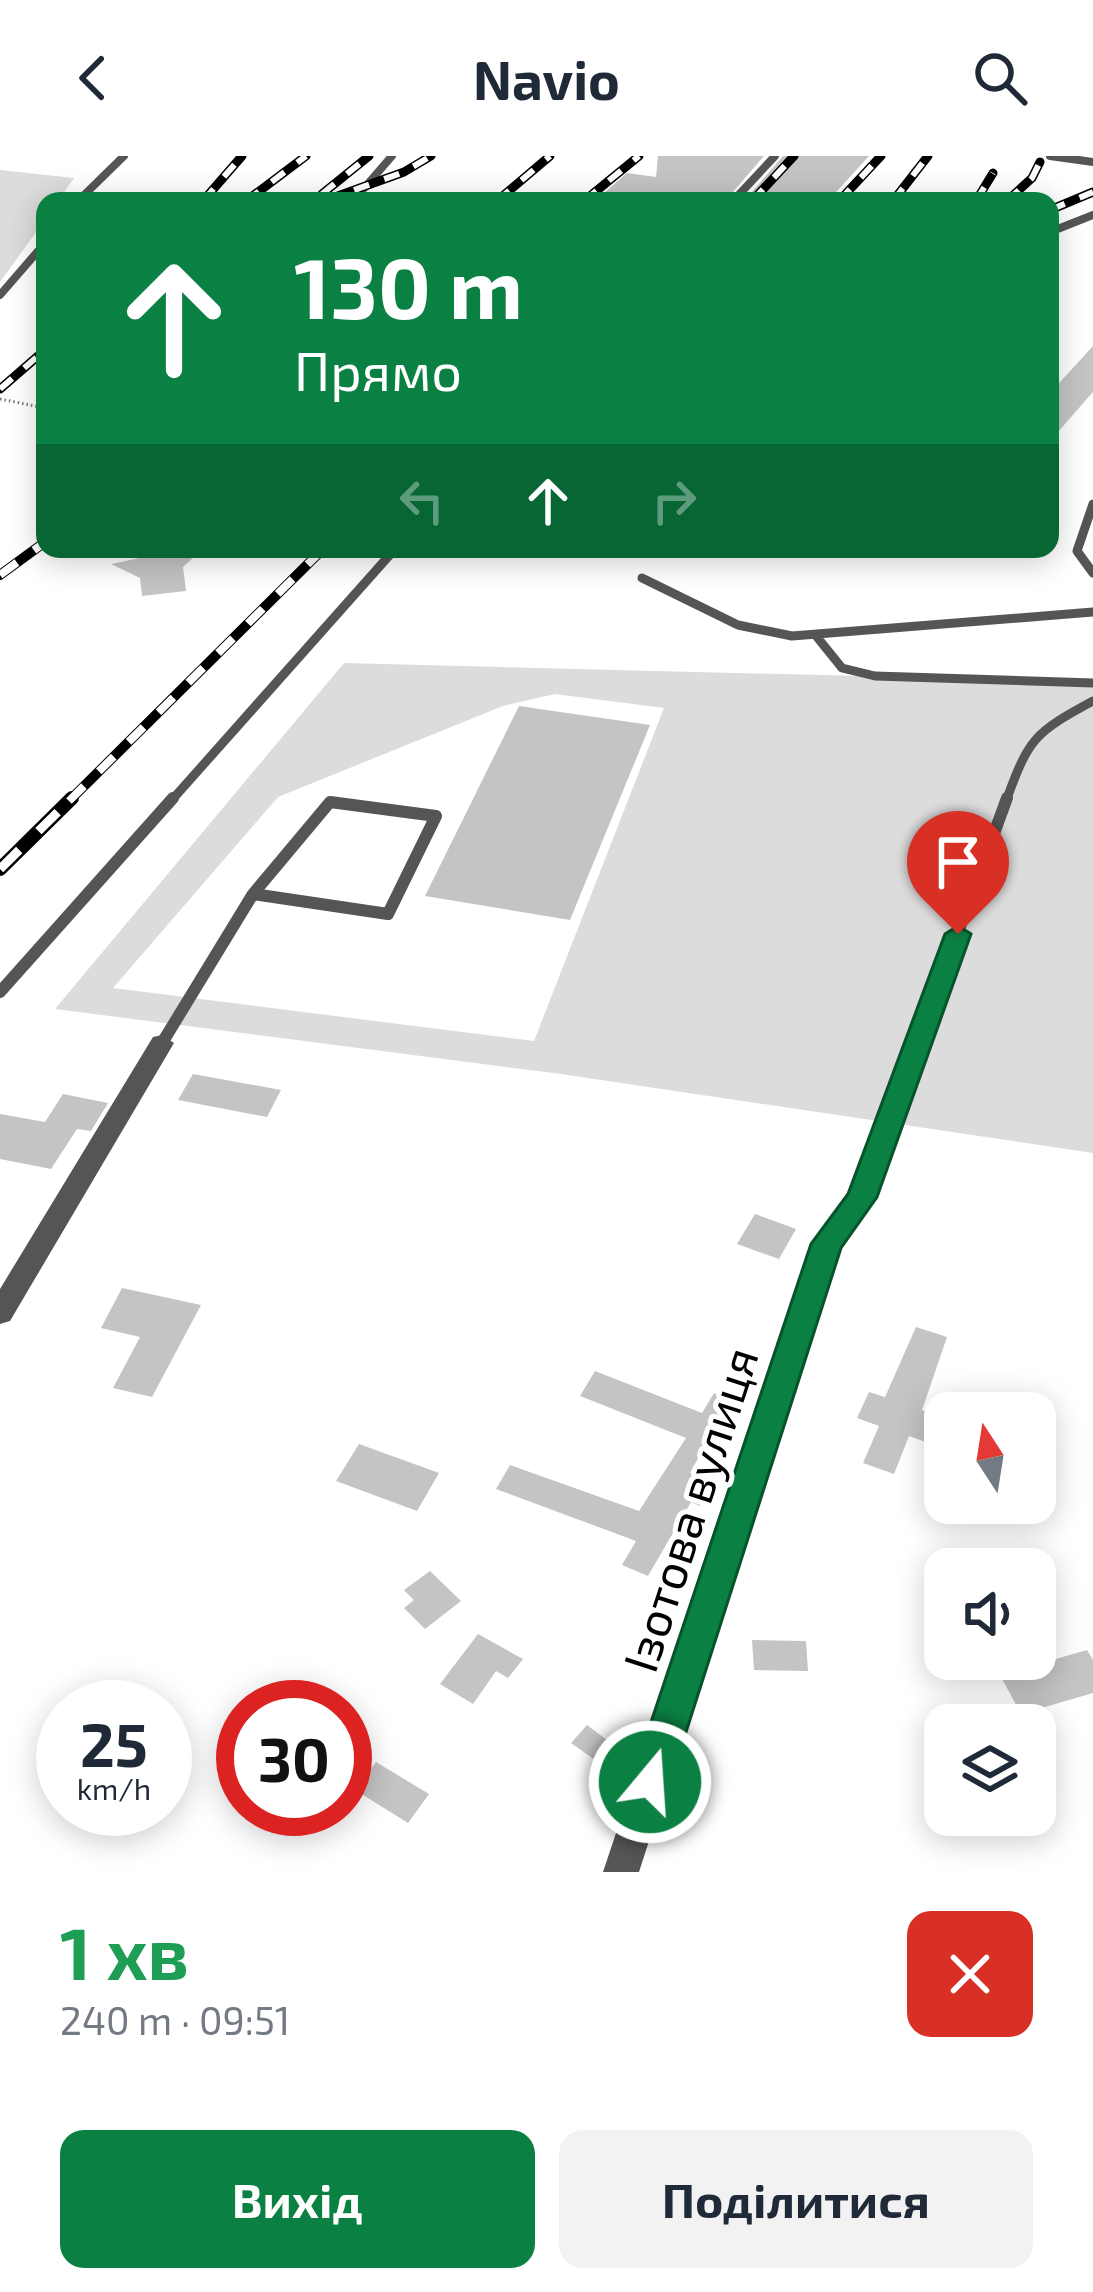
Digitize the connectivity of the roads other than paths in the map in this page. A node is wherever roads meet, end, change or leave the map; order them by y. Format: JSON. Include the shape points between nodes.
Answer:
{"nodes":[{"id":1,"x":124,"y":156,"type":"edge"},
{"id":2,"x":392,"y":156,"type":"edge"},
{"id":3,"x":775,"y":156,"type":"edge"},
{"id":4,"x":1050,"y":156,"type":"edge"},
{"id":5,"x":1093,"y":162,"type":"edge"},
{"id":6,"x":87,"y":192,"type":"edge"},
{"id":7,"x":360,"y":192,"type":"edge"},
{"id":8,"x":741,"y":192,"type":"edge"},
{"id":9,"x":1093,"y":215,"type":"edge"},
{"id":10,"x":1059,"y":228,"type":"edge"},
{"id":11,"x":36,"y":253,"type":"edge"},
{"id":12,"x":0,"y":295,"type":"edge"},
{"id":13,"x":1093,"y":504,"type":"edge"},
{"id":14,"x":387,"y":558,"type":"edge"},
{"id":15,"x":1093,"y":573,"type":"edge"},
{"id":16,"x":642,"y":578,"type":"dead end"},
{"id":17,"x":1093,"y":612,"type":"edge"},
{"id":18,"x":817,"y":637,"type":"junction"},
{"id":19,"x":1093,"y":683,"type":"edge"},
{"id":20,"x":1093,"y":700,"type":"edge"},
{"id":21,"x":254,"y":895,"type":"junction"},
{"id":22,"x":0,"y":992,"type":"edge"},
{"id":23,"x":162,"y":1043,"type":"joint"},
{"id":24,"x":826,"y":1244,"type":"joint"},
{"id":25,"x":0,"y":1313,"type":"edge"},
{"id":26,"x":621,"y":1872,"type":"edge"}],
"edges":[{"from":1,"to":6,"type":"lane"},
{"from":2,"to":7,"type":"lane"},
{"from":3,"to":8,"type":"lane"},
{"from":4,"to":5,"type":"lane"},
{"from":9,"to":10,"type":"lane"},
{"from":11,"to":12,"type":"lane"},
{"from":13,"to":15,"type":"lane","via":[[1077,551]]},
{"from":14,"to":22,"type":"lane"},
{"from":16,"to":18,"type":"lane","via":[[737,625]]},
{"from":17,"to":18,"type":"lane"},
{"from":18,"to":19,"type":"lane","via":[[842,668],[875,676]]},
{"from":20,"to":24,"type":"lane","via":[[1025,748],[862,1197]]},
{"from":21,"to":21,"type":"lane","via":[[388,914],[436,816],[331,802]]},
{"from":21,"to":23,"type":"lane"},
{"from":23,"to":25,"type":"street"},
{"from":24,"to":26,"type":"street","name":"Ізотова вулиця"}]}
